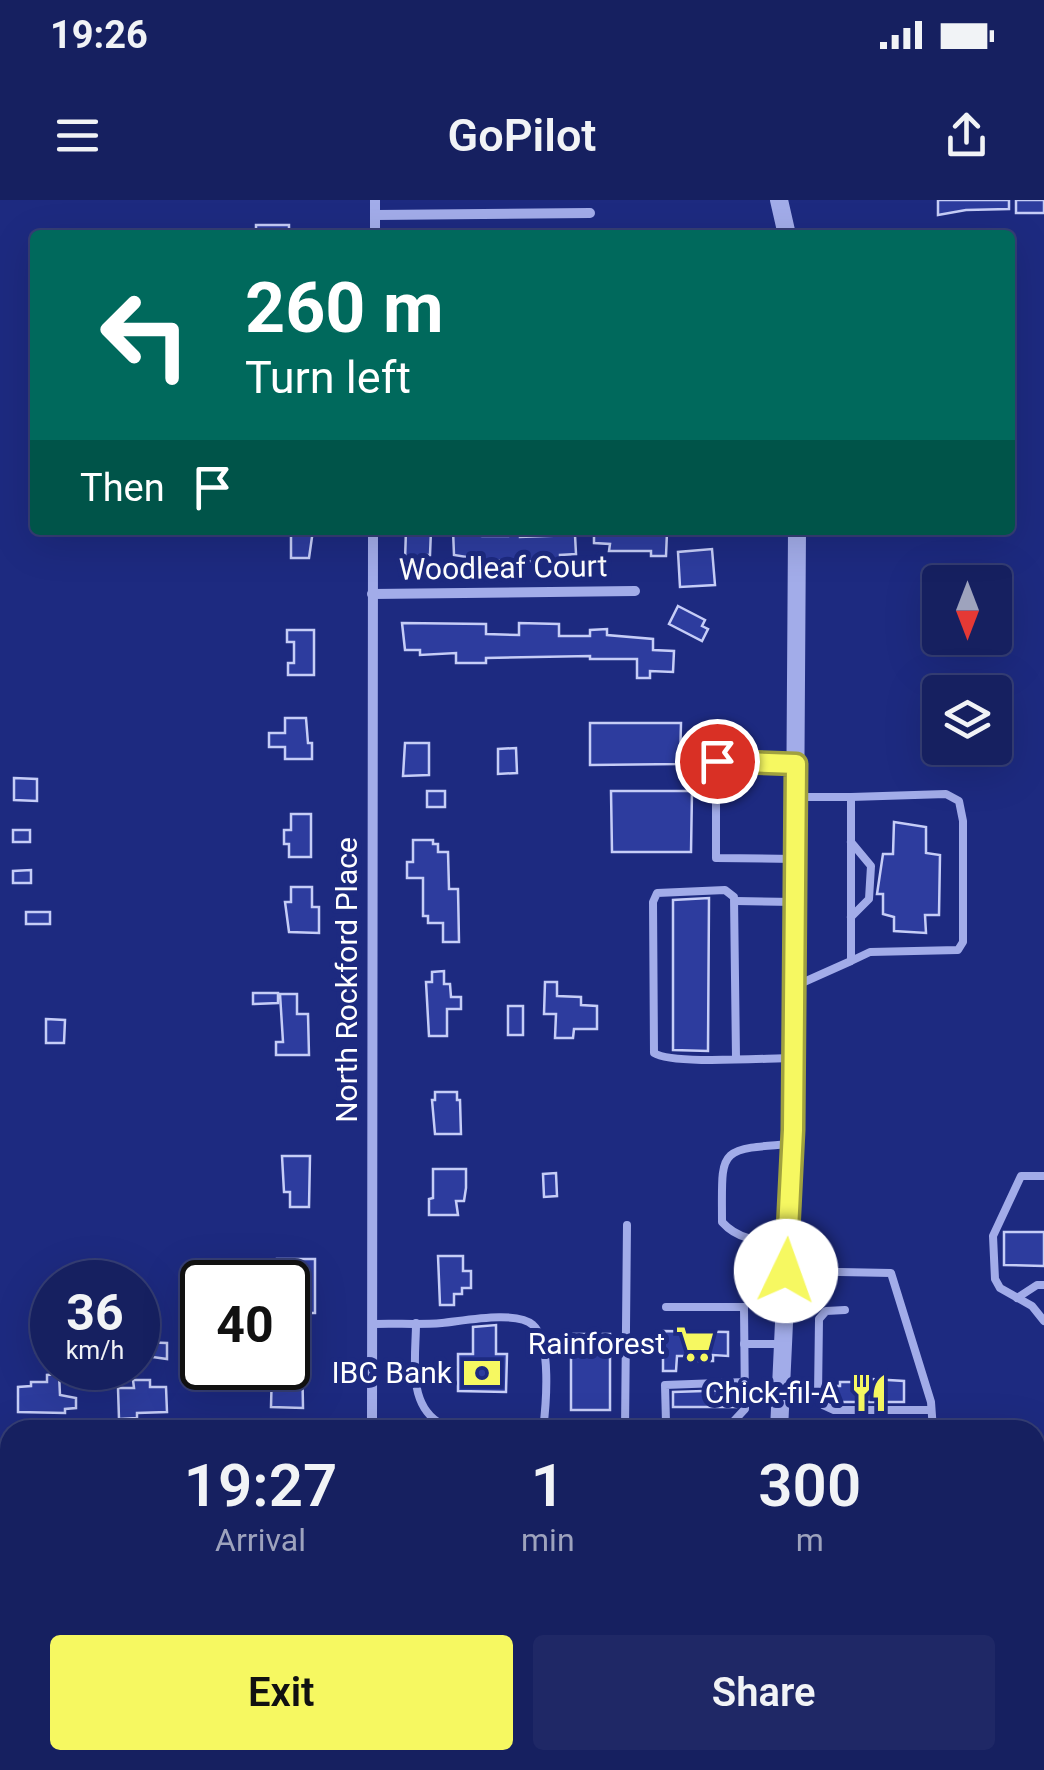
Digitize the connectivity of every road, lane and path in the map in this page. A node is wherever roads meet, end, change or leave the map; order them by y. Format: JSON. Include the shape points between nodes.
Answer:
{"nodes":[{"id":1,"x":376,"y":200,"type":"edge"},
{"id":2,"x":491,"y":200,"type":"edge"},
{"id":3,"x":779,"y":200,"type":"edge"},
{"id":4,"x":590,"y":213,"type":"dead end"},
{"id":5,"x":490,"y":214,"type":"junction"},
{"id":6,"x":376,"y":215,"type":"junction"},
{"id":7,"x":376,"y":230,"type":"edge"},
{"id":8,"x":786,"y":230,"type":"edge"},
{"id":9,"x":373,"y":535,"type":"edge"},
{"id":10,"x":797,"y":535,"type":"edge"},
{"id":11,"x":635,"y":591,"type":"dead end"},
{"id":12,"x":372,"y":594,"type":"junction"},
{"id":13,"x":717,"y":761,"type":"dead end"},
{"id":14,"x":796,"y":764,"type":"junction"},
{"id":15,"x":716,"y":795,"type":"dead end"},
{"id":16,"x":851,"y":797,"type":"junction"},
{"id":17,"x":795,"y":798,"type":"junction"},
{"id":18,"x":851,"y":842,"type":"junction"},
{"id":19,"x":795,"y":859,"type":"junction"},
{"id":20,"x":736,"y":901,"type":"junction"},
{"id":21,"x":794,"y":902,"type":"junction"},
{"id":22,"x":851,"y":917,"type":"junction"},
{"id":23,"x":851,"y":960,"type":"junction"},
{"id":24,"x":794,"y":987,"type":"junction"},
{"id":25,"x":736,"y":1058,"type":"junction"},
{"id":26,"x":793,"y":1058,"type":"junction"},
{"id":27,"x":792,"y":1144,"type":"junction"},
{"id":28,"x":1044,"y":1176,"type":"edge"},
{"id":29,"x":627,"y":1225,"type":"dead end"},
{"id":30,"x":788,"y":1241,"type":"junction"},
{"id":31,"x":786,"y":1271,"type":"junction"},
{"id":32,"x":1044,"y":1285,"type":"edge"},
{"id":33,"x":1017,"y":1298,"type":"junction"},
{"id":34,"x":666,"y":1307,"type":"dead end"},
{"id":35,"x":845,"y":1310,"type":"dead end"},
{"id":36,"x":1044,"y":1319,"type":"edge"},
{"id":37,"x":416,"y":1323,"type":"junction"},
{"id":38,"x":372,"y":1324,"type":"junction"},
{"id":39,"x":744,"y":1344,"type":"junction"},
{"id":40,"x":783,"y":1344,"type":"junction"},
{"id":41,"x":744,"y":1382,"type":"junction"},
{"id":42,"x":932,"y":1410,"type":"junction"},
{"id":43,"x":372,"y":1420,"type":"edge"},
{"id":44,"x":435,"y":1420,"type":"edge"},
{"id":45,"x":545,"y":1420,"type":"edge"},
{"id":46,"x":625,"y":1420,"type":"edge"},
{"id":47,"x":666,"y":1420,"type":"edge"},
{"id":48,"x":735,"y":1420,"type":"edge"},
{"id":49,"x":779,"y":1420,"type":"edge"},
{"id":50,"x":932,"y":1420,"type":"edge"}],
"edges":[{"from":1,"to":6,"type":"street"},
{"from":2,"to":5,"type":"street"},
{"from":3,"to":8,"type":"street"},
{"from":4,"to":5,"type":"street"},
{"from":5,"to":6,"type":"street"},
{"from":6,"to":7,"type":"street"},
{"from":9,"to":12,"type":"street","name":"North Rockford Place"},
{"from":10,"to":14,"type":"street"},
{"from":11,"to":12,"type":"street","name":"Woodleaf Court"},
{"from":12,"to":38,"type":"street","name":"North Rockford Place"},
{"from":13,"to":14,"type":"lane"},
{"from":14,"to":17,"type":"street"},
{"from":15,"to":19,"type":"lane","via":[[716,858]]},
{"from":16,"to":17,"type":"lane"},
{"from":16,"to":18,"type":"lane"},
{"from":16,"to":23,"type":"lane","via":[[946,794],[959,801],[962,942],[958,950],[870,952]]},
{"from":17,"to":19,"type":"street"},
{"from":18,"to":22,"type":"lane"},
{"from":18,"to":22,"type":"lane","via":[[871,866],[869,898]]},
{"from":19,"to":21,"type":"street"},
{"from":20,"to":21,"type":"lane"},
{"from":20,"to":25,"type":"lane"},
{"from":20,"to":25,"type":"lane","via":[[725,890],[662,890],[654,898],[652,1047],[660,1058]]},
{"from":21,"to":24,"type":"street"},
{"from":22,"to":23,"type":"lane"},
{"from":23,"to":24,"type":"lane"},
{"from":24,"to":26,"type":"street"},
{"from":25,"to":26,"type":"lane"},
{"from":26,"to":27,"type":"street"},
{"from":27,"to":30,"type":"street"},
{"from":27,"to":30,"type":"lane","via":[[742,1148],[722,1164],[722,1222],[746,1238]]},
{"from":28,"to":33,"type":"lane","via":[[1021,1176],[993,1236],[995,1279]]},
{"from":29,"to":46,"type":"lane"},
{"from":30,"to":31,"type":"street"},
{"from":31,"to":40,"type":"street"},
{"from":31,"to":42,"type":"lane","via":[[891,1273]]},
{"from":32,"to":33,"type":"lane"},
{"from":33,"to":36,"type":"lane"},
{"from":34,"to":39,"type":"lane","via":[[744,1307]]},
{"from":35,"to":42,"type":"lane","via":[[826,1311],[819,1319],[823,1406]]},
{"from":37,"to":38,"type":"lane"},
{"from":37,"to":44,"type":"lane","via":[[419,1404]]},
{"from":37,"to":45,"type":"lane","via":[[532,1323],[542,1336]]},
{"from":38,"to":43,"type":"street","name":"North Rockford Place"},
{"from":39,"to":40,"type":"lane"},
{"from":39,"to":41,"type":"lane"},
{"from":40,"to":49,"type":"street"},
{"from":41,"to":47,"type":"lane","via":[[666,1384]]},
{"from":41,"to":48,"type":"lane","via":[[745,1409]]},
{"from":42,"to":50,"type":"lane"}]}
